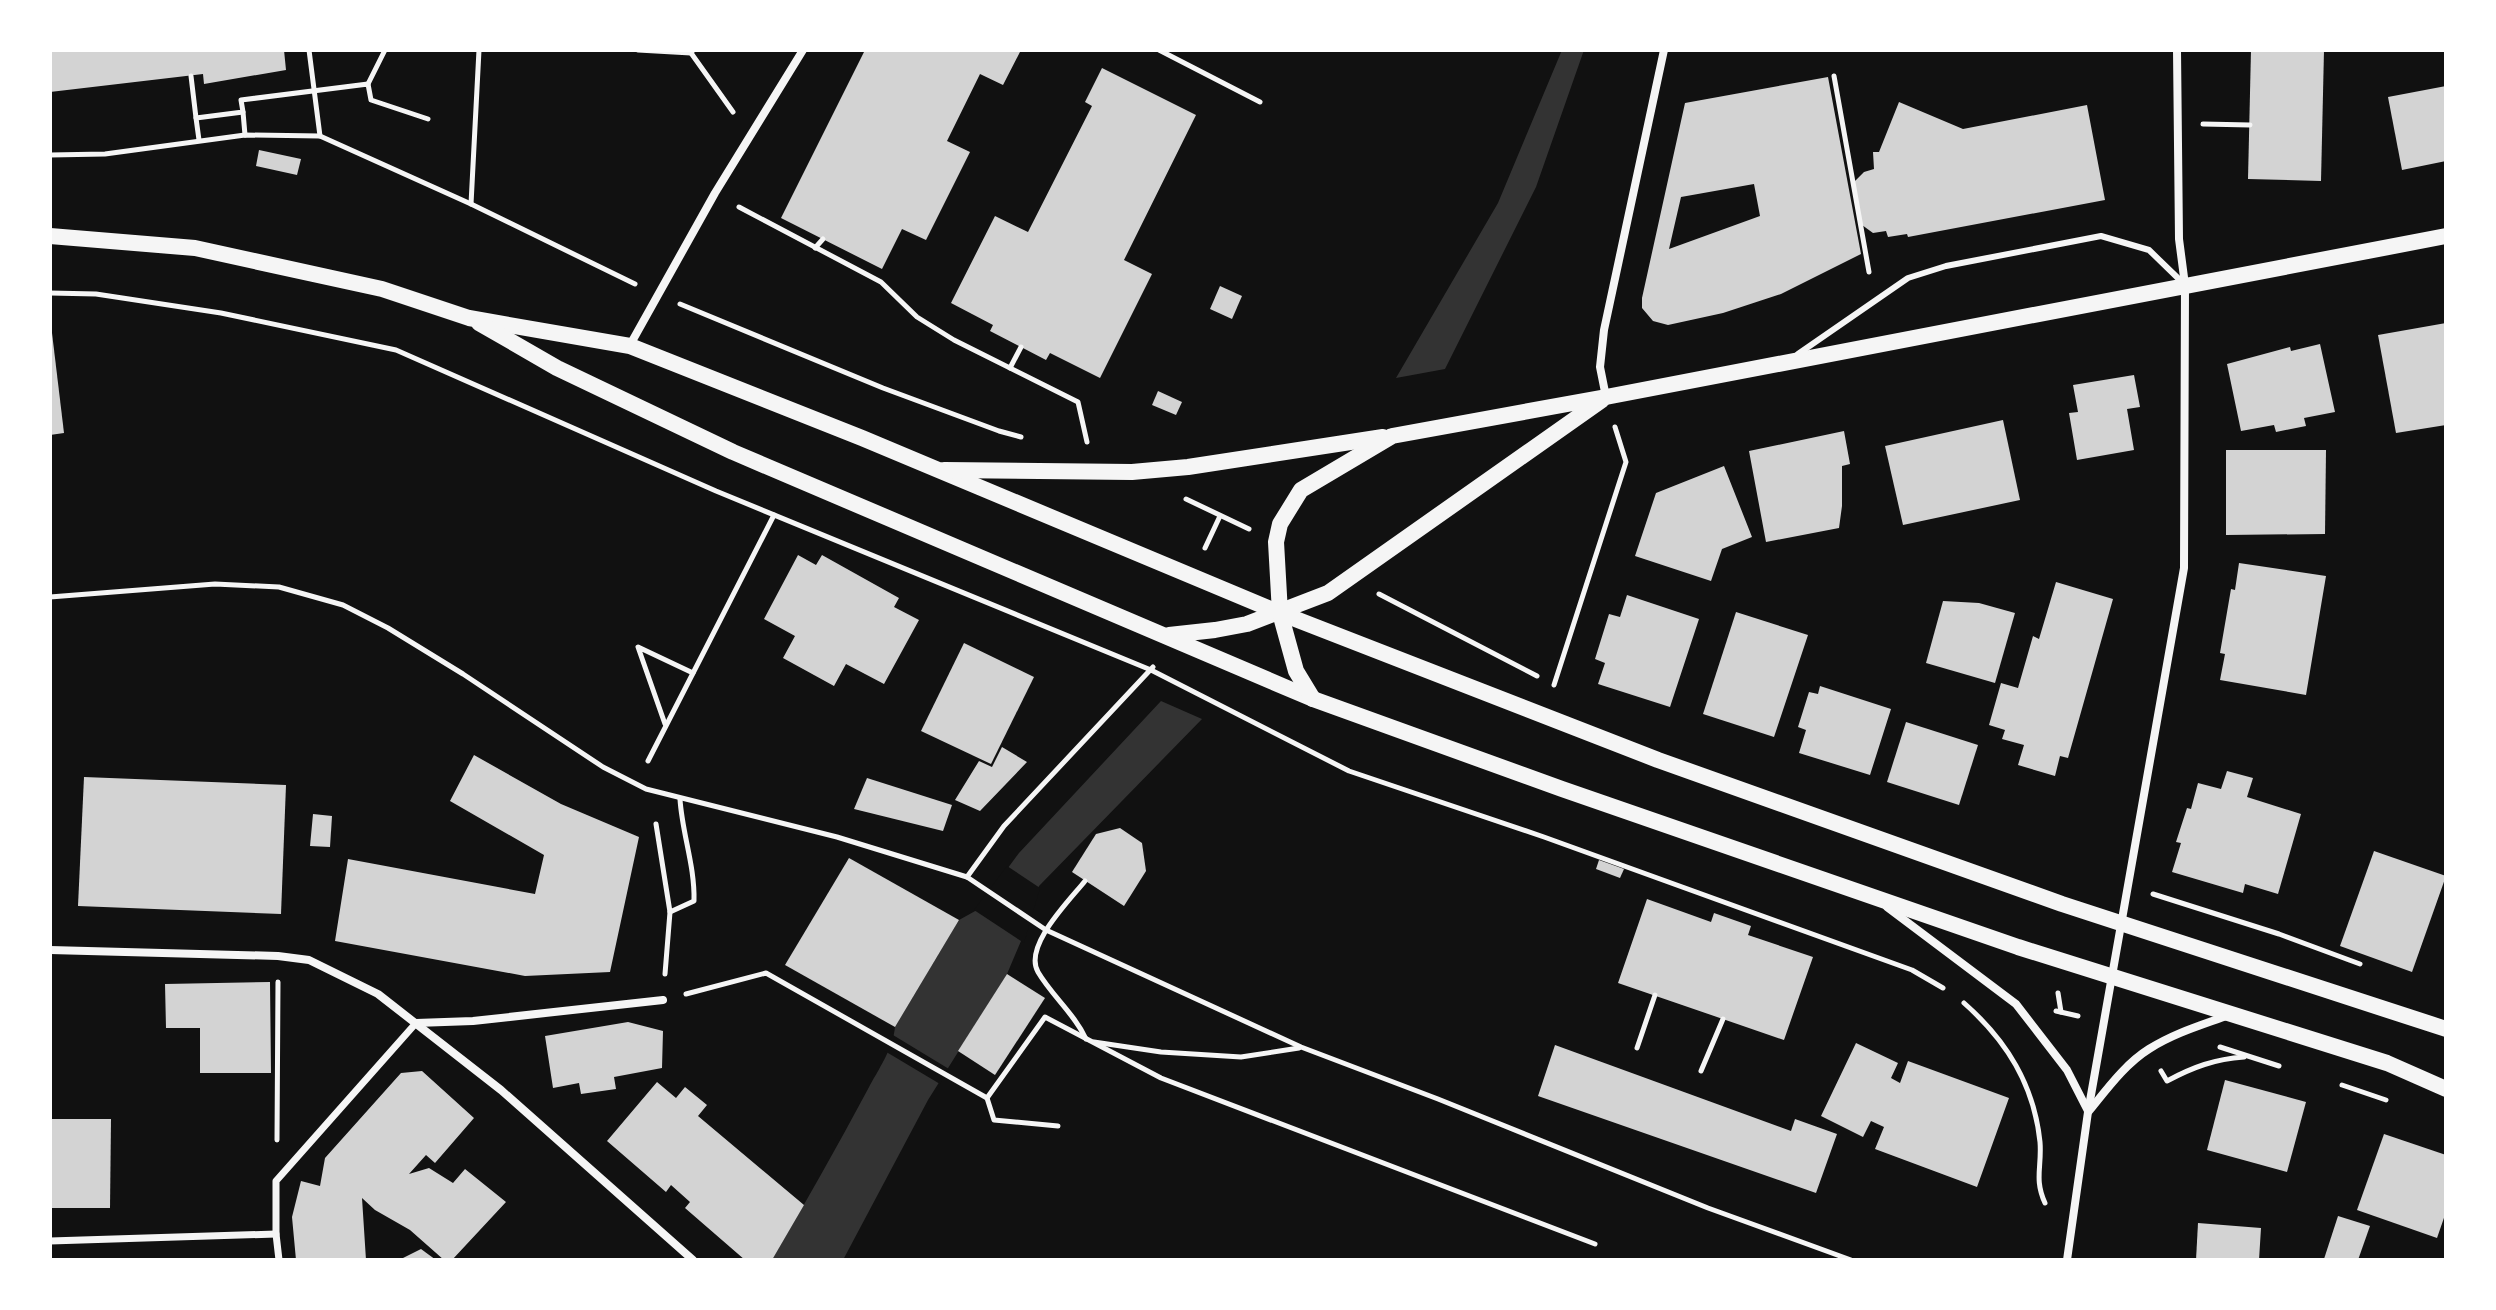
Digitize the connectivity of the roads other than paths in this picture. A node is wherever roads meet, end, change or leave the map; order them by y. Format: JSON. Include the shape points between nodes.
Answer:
{"nodes":[{"id":1,"x":803,"y":50,"type":"edge"},
{"id":2,"x":1664,"y":50,"type":"edge"},
{"id":3,"x":2177,"y":50,"type":"edge"},
{"id":4,"x":50,"y":236,"type":"edge"},
{"id":5,"x":2446,"y":236,"type":"edge"},
{"id":6,"x":2185,"y":285,"type":"junction"},
{"id":7,"x":469,"y":318,"type":"junction"},
{"id":8,"x":630,"y":346,"type":"junction"},
{"id":9,"x":1787,"y":362,"type":"junction"},
{"id":10,"x":1606,"y":397,"type":"junction"},
{"id":11,"x":1392,"y":436,"type":"junction"},
{"id":12,"x":936,"y":470,"type":"junction"},
{"id":13,"x":1280,"y":613,"type":"junction"},
{"id":14,"x":1168,"y":635,"type":"junction"},
{"id":15,"x":1313,"y":699,"type":"junction"},
{"id":16,"x":1874,"y":897,"type":"junction"},
{"id":17,"x":2121,"y":923,"type":"junction"},
{"id":18,"x":50,"y":950,"type":"edge"},
{"id":19,"x":2112,"y":976,"type":"junction"},
{"id":20,"x":663,"y":1000,"type":"road end"},
{"id":21,"x":2232,"y":1014,"type":"junction"},
{"id":22,"x":416,"y":1023,"type":"junction"},
{"id":23,"x":2446,"y":1029,"type":"edge"},
{"id":24,"x":2446,"y":1089,"type":"edge"},
{"id":25,"x":2088,"y":1112,"type":"junction"},
{"id":26,"x":276,"y":1234,"type":"junction"},
{"id":27,"x":50,"y":1241,"type":"edge"},
{"id":28,"x":2068,"y":1257,"type":"edge"},
{"id":29,"x":279,"y":1260,"type":"edge"},
{"id":30,"x":693,"y":1260,"type":"edge"}],
"edges":[{"from":1,"to":8,"type":"street"},
{"from":2,"to":10,"type":"street","via":[[1604,330],[1600,367]]},
{"from":3,"to":6,"type":"street","via":[[2179,239]]},
{"from":4,"to":7,"type":"main road","via":[[206,251],[382,289]]},
{"from":5,"to":6,"type":"main road"},
{"from":6,"to":9,"type":"main road"},
{"from":6,"to":9,"type":"lane","via":[[2149,250],[2101,236],[1908,278]]},
{"from":6,"to":17,"type":"street","via":[[2184,568]]},
{"from":7,"to":8,"type":"main road"},
{"from":7,"to":14,"type":"main road","via":[[557,368],[733,452]]},
{"from":8,"to":12,"type":"main road"},
{"from":9,"to":10,"type":"main road"},
{"from":10,"to":11,"type":"main road"},
{"from":10,"to":13,"type":"main road","via":[[1350,580]]},
{"from":11,"to":12,"type":"main road","via":[[1132,472]]},
{"from":11,"to":13,"type":"main road","via":[[1301,490],[1291,504],[1276,542]]},
{"from":12,"to":13,"type":"main road"},
{"from":13,"to":14,"type":"main road","via":[[1215,630]]},
{"from":13,"to":15,"type":"main road","via":[[1296,671]]},
{"from":13,"to":17,"type":"main road","via":[[1658,760]]},
{"from":14,"to":15,"type":"main road"},
{"from":15,"to":16,"type":"main road"},
{"from":16,"to":19,"type":"main road"},
{"from":16,"to":25,"type":"street","via":[[2016,1004],[2067,1070]]},
{"from":17,"to":19,"type":"street"},
{"from":17,"to":23,"type":"main road"},
{"from":18,"to":22,"type":"street","via":[[309,960],[378,994]]},
{"from":19,"to":21,"type":"main road"},
{"from":19,"to":25,"type":"street"},
{"from":20,"to":22,"type":"street"},
{"from":21,"to":24,"type":"main road","via":[[2387,1063]]},
{"from":21,"to":25,"type":"street","via":[[2148,1049]]},
{"from":22,"to":26,"type":"street","via":[[276,1181]]},
{"from":22,"to":30,"type":"street","via":[[501,1090]]},
{"from":25,"to":28,"type":"street"},
{"from":26,"to":27,"type":"street"},
{"from":26,"to":29,"type":"street"}]}
